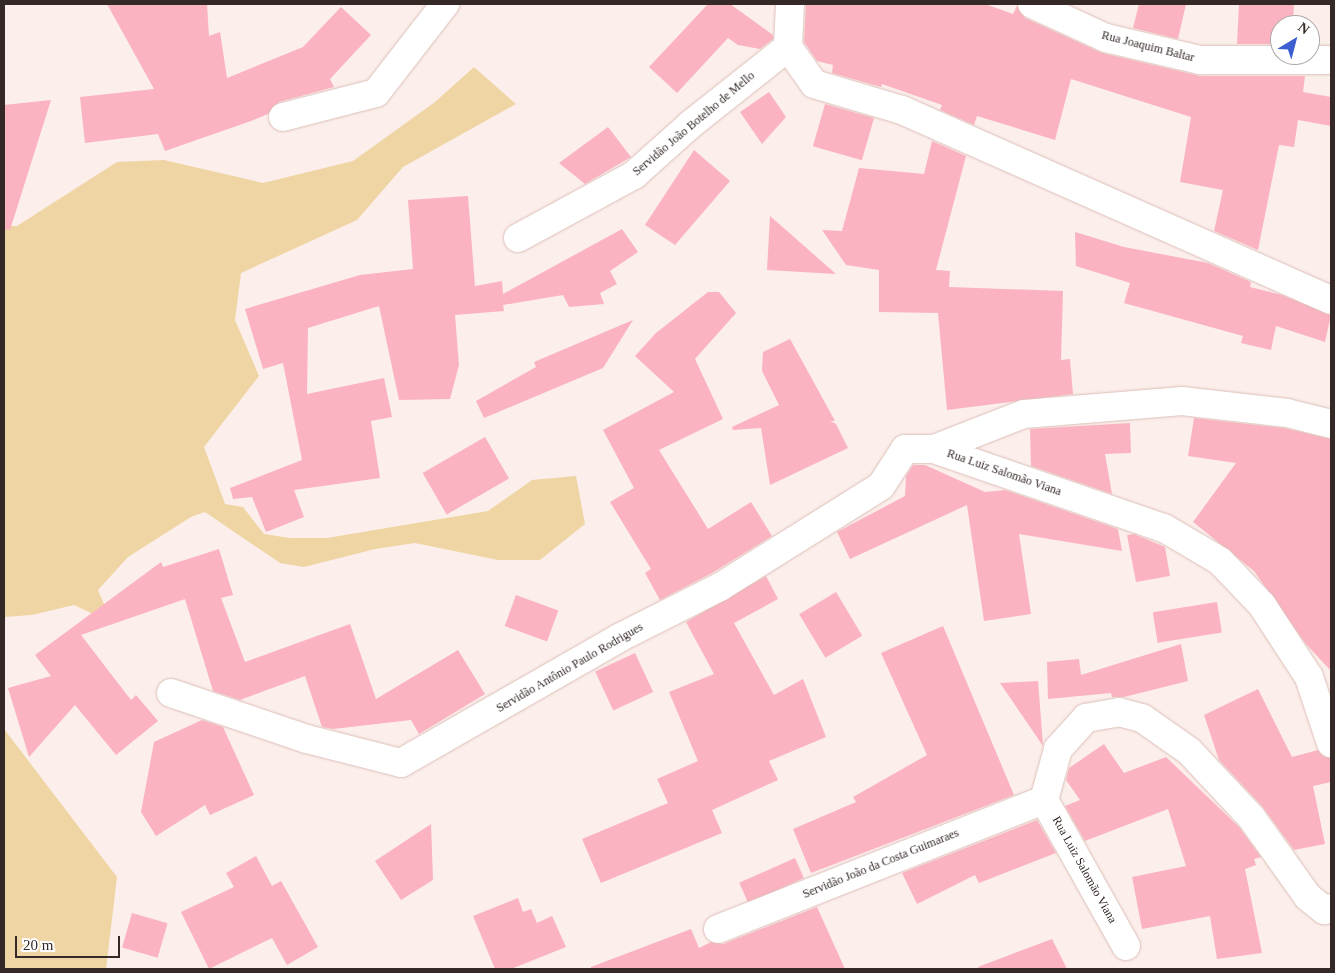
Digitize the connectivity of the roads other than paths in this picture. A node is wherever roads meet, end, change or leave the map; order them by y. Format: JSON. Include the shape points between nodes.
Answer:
{"nodes":[{"id":1,"x":445,"y":4,"type":"edge"},
{"id":2,"x":790,"y":4,"type":"edge"},
{"id":3,"x":1032,"y":4,"type":"edge"},
{"id":4,"x":788,"y":46,"type":"junction"},
{"id":5,"x":1331,"y":60,"type":"edge"},
{"id":6,"x":284,"y":117,"type":"dead end"},
{"id":7,"x":518,"y":238,"type":"dead end"},
{"id":8,"x":1331,"y":300,"type":"edge"},
{"id":9,"x":1331,"y":424,"type":"edge"},
{"id":10,"x":934,"y":449,"type":"junction"},
{"id":11,"x":171,"y":693,"type":"dead end"},
{"id":12,"x":1331,"y":743,"type":"edge"},
{"id":13,"x":1044,"y":800,"type":"junction"},
{"id":14,"x":1331,"y":908,"type":"edge"},
{"id":15,"x":718,"y":929,"type":"dead end"},
{"id":16,"x":1126,"y":946,"type":"dead end"}],
"edges":[{"from":1,"to":6,"type":"street","via":[[376,93]]},
{"from":2,"to":4,"type":"street"},
{"from":3,"to":5,"type":"street","name":"Rua Joaquim Baltar","via":[[1106,38],[1200,60]]},
{"from":4,"to":7,"type":"street","name":"Servidão João Botelho de Mello","via":[[634,175]]},
{"from":4,"to":8,"type":"street","via":[[814,84],[902,110]]},
{"from":9,"to":10,"type":"street","name":"Rua Luiz Salomão Viana","via":[[1287,413],[1182,401],[1024,414]]},
{"from":10,"to":11,"type":"street","name":"Servidão Antônio Paulo Rodrigues","via":[[905,449],[881,486],[720,587],[619,638],[401,762],[307,740]]},
{"from":10,"to":12,"type":"street","name":"Rua Luiz Salomão Viana","via":[[1164,528],[1220,560],[1262,605],[1309,677]]},
{"from":13,"to":14,"type":"street","via":[[1058,749],[1086,718],[1119,712],[1142,718],[1189,751],[1251,816],[1308,897],[1324,910]]},
{"from":13,"to":15,"type":"street","name":"Servidão João da Costa Guimaraes"},
{"from":13,"to":16,"type":"street","name":"Rua Luiz Salomão Viana"}]}
